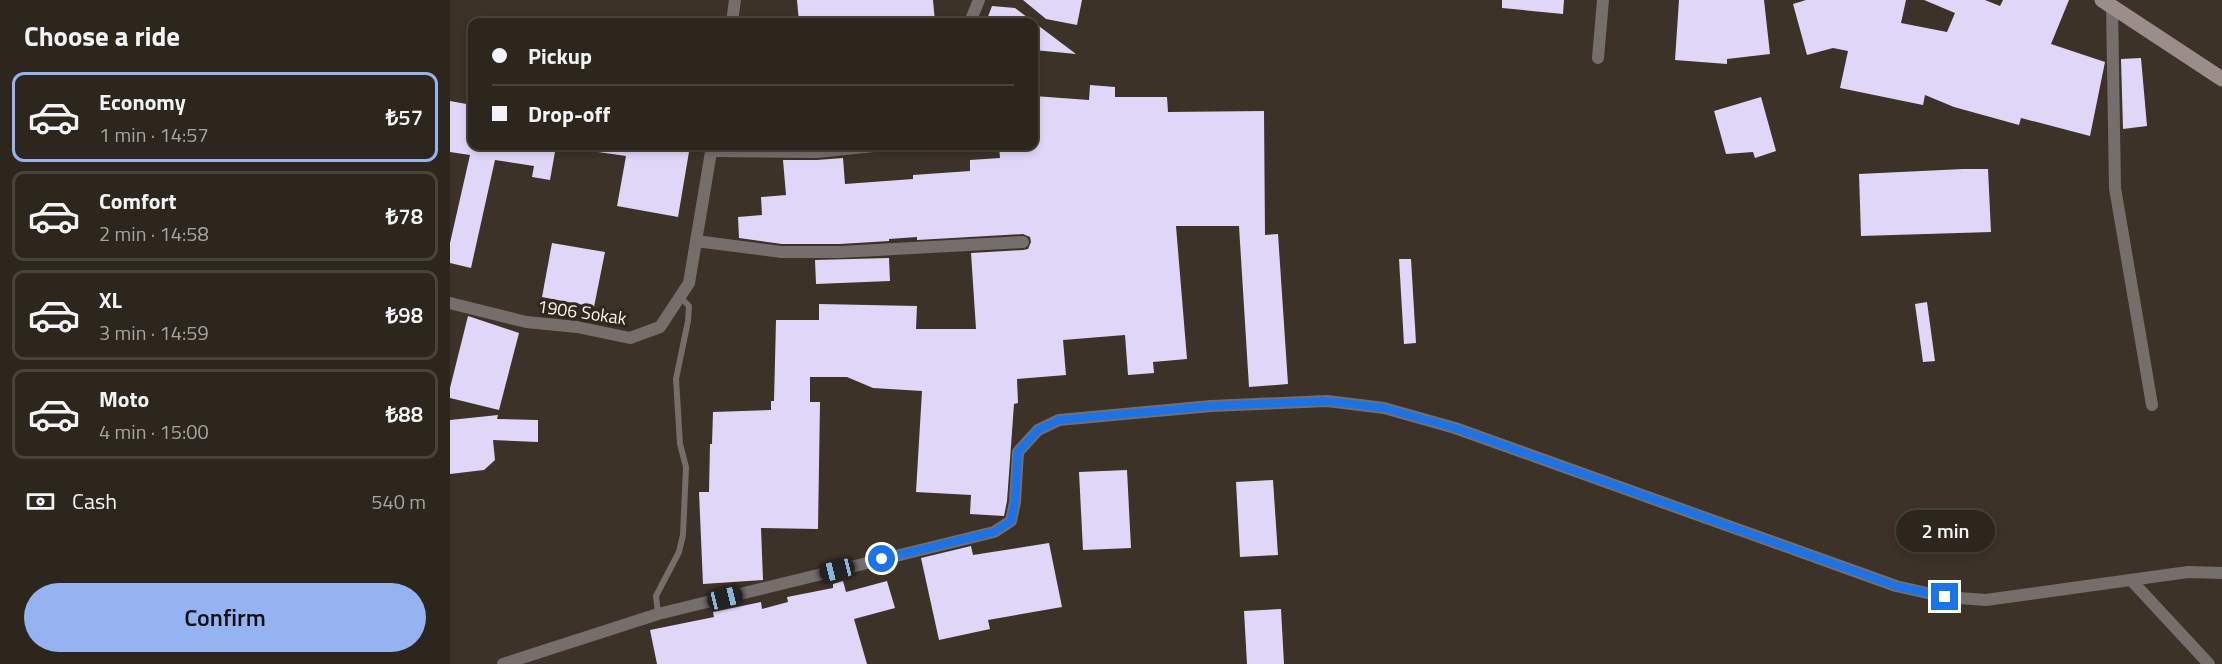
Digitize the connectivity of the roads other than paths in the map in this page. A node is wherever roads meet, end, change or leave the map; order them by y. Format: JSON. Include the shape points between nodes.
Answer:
{"nodes":[{"id":1,"x":735,"y":0,"type":"edge"},
{"id":2,"x":979,"y":0,"type":"edge"},
{"id":3,"x":1603,"y":0,"type":"edge"},
{"id":4,"x":2107,"y":3,"type":"edge"},
{"id":5,"x":733,"y":18,"type":"edge"},
{"id":6,"x":972,"y":18,"type":"edge"},
{"id":7,"x":1598,"y":58,"type":"dead end"},
{"id":8,"x":2222,"y":79,"type":"edge"},
{"id":9,"x":712,"y":150,"type":"edge"},
{"id":10,"x":764,"y":150,"type":"edge"},
{"id":11,"x":836,"y":150,"type":"edge"},
{"id":12,"x":696,"y":241,"type":"junction"},
{"id":13,"x":1023,"y":243,"type":"dead end"},
{"id":14,"x":680,"y":297,"type":"junction"},
{"id":15,"x":450,"y":303,"type":"edge"},
{"id":16,"x":2152,"y":405,"type":"dead end"},
{"id":17,"x":2222,"y":573,"type":"edge"},
{"id":18,"x":2131,"y":580,"type":"junction"},
{"id":19,"x":658,"y":614,"type":"junction"},
{"id":20,"x":503,"y":664,"type":"edge"},
{"id":21,"x":2209,"y":664,"type":"edge"}],
"edges":[{"from":1,"to":5,"type":"street"},
{"from":2,"to":6,"type":"street"},
{"from":3,"to":7,"type":"street"},
{"from":4,"to":8,"type":"street"},
{"from":4,"to":16,"type":"street","via":[[2115,188]]},
{"from":9,"to":12,"type":"street","name":"1906 Sokak"},
{"from":10,"to":11,"type":"street"},
{"from":12,"to":13,"type":"street","via":[[781,252]]},
{"from":12,"to":14,"type":"street","name":"1906 Sokak","via":[[689,283]]},
{"from":14,"to":15,"type":"street","name":"1906 Sokak","via":[[660,327],[630,338],[526,322]]},
{"from":14,"to":19,"type":"lane","via":[[689,306],[676,379],[680,444],[686,467],[683,535],[679,552],[656,596]]},
{"from":17,"to":18,"type":"street","via":[[2188,572]]},
{"from":18,"to":19,"type":"street","via":[[1986,600],[1945,597],[1896,586],[1455,428],[1384,408],[1327,401],[1211,406],[1059,420],[1038,430],[1018,452],[1011,521],[994,532]]},
{"from":18,"to":21,"type":"street"},
{"from":19,"to":20,"type":"street"}]}
